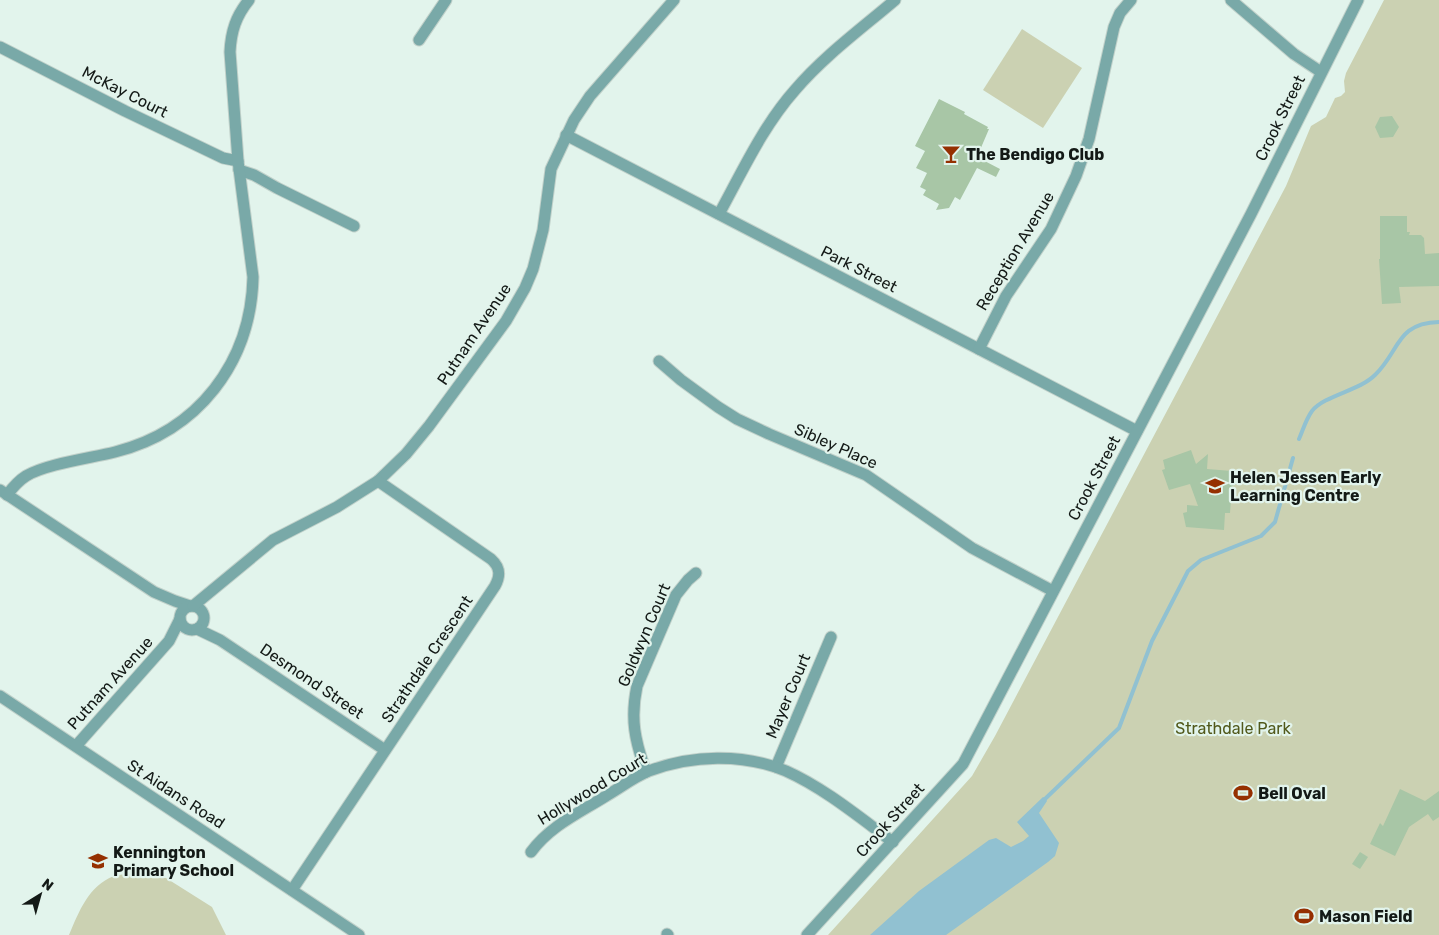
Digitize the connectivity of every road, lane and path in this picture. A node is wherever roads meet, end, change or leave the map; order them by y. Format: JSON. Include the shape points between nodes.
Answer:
{"nodes":[{"id":1,"x":249,"y":0,"type":"edge"},
{"id":2,"x":446,"y":0,"type":"edge"},
{"id":3,"x":674,"y":0,"type":"edge"},
{"id":4,"x":895,"y":0,"type":"edge"},
{"id":5,"x":1131,"y":0,"type":"edge"},
{"id":6,"x":1231,"y":0,"type":"edge"},
{"id":7,"x":1358,"y":0,"type":"edge"},
{"id":8,"x":419,"y":40,"type":"dead end"},
{"id":9,"x":0,"y":47,"type":"edge"},
{"id":10,"x":1321,"y":72,"type":"junction"},
{"id":11,"x":566,"y":135,"type":"junction"},
{"id":12,"x":238,"y":165,"type":"junction"},
{"id":13,"x":719,"y":214,"type":"junction"},
{"id":14,"x":354,"y":226,"type":"dead end"},
{"id":15,"x":979,"y":349,"type":"junction"},
{"id":16,"x":659,"y":360,"type":"dead end"},
{"id":17,"x":1137,"y":431,"type":"junction"},
{"id":18,"x":378,"y":481,"type":"junction"},
{"id":19,"x":4,"y":492,"type":"edge"},
{"id":20,"x":696,"y":573,"type":"dead end"},
{"id":21,"x":218,"y":587,"type":"junction"},
{"id":22,"x":1053,"y":591,"type":"junction"},
{"id":23,"x":154,"y":592,"type":"junction"},
{"id":24,"x":191,"y":606,"type":"junction"},
{"id":25,"x":180,"y":618,"type":"junction"},
{"id":26,"x":204,"y":618,"type":"junction"},
{"id":27,"x":194,"y":629,"type":"junction"},
{"id":28,"x":831,"y":637,"type":"dead end"},
{"id":29,"x":220,"y":640,"type":"junction"},
{"id":30,"x":169,"y":641,"type":"junction"},
{"id":31,"x":0,"y":696,"type":"edge"},
{"id":32,"x":76,"y":746,"type":"junction"},
{"id":33,"x":385,"y":750,"type":"junction"},
{"id":34,"x":776,"y":767,"type":"junction"},
{"id":35,"x":646,"y":772,"type":"junction"},
{"id":36,"x":893,"y":842,"type":"junction"},
{"id":37,"x":530,"y":852,"type":"dead end"},
{"id":38,"x":292,"y":890,"type":"junction"},
{"id":39,"x":359,"y":935,"type":"edge"},
{"id":40,"x":807,"y":935,"type":"edge"}],
"edges":[{"from":1,"to":12,"type":"street","via":[[235,22],[230,39]]},
{"from":2,"to":8,"type":"street"},
{"from":3,"to":11,"type":"street","name":"Putnam Avenue","via":[[590,96]]},
{"from":4,"to":13,"type":"street","via":[[796,89],[773,118]]},
{"from":5,"to":15,"type":"street","name":"Reception Avenue","via":[[1114,27],[1089,139],[1076,176],[1051,229],[1012,285]]},
{"from":6,"to":10,"type":"street","via":[[1294,54]]},
{"from":7,"to":10,"type":"street","name":"Crook Street"},
{"from":9,"to":12,"type":"street","name":"McKay Court"},
{"from":10,"to":17,"type":"street","name":"Crook Street"},
{"from":11,"to":13,"type":"street","name":"Park Street"},
{"from":11,"to":18,"type":"street","name":"Putnam Avenue","via":[[551,169],[537,256],[516,305],[429,426]]},
{"from":12,"to":14,"type":"street","name":"McKay Court"},
{"from":12,"to":19,"type":"street","via":[[252,260],[252,294],[241,343],[220,382],[188,416],[160,434],[131,447],[35,471]]},
{"from":13,"to":15,"type":"street","name":"Park Street"},
{"from":15,"to":17,"type":"street","name":"Park Street"},
{"from":16,"to":22,"type":"street","name":"Sibley Place","via":[[718,407],[769,434],[866,475],[972,548]]},
{"from":17,"to":22,"type":"street","name":"Crook Street"},
{"from":18,"to":21,"type":"street","name":"Putnam Avenue","via":[[357,496],[273,540]]},
{"from":18,"to":33,"type":"street","name":"Strathdale Crescent","via":[[492,559],[500,573],[495,586]]},
{"from":19,"to":23,"type":"street"},
{"from":20,"to":35,"type":"street","name":"Goldwyn Court","via":[[676,595],[637,686],[633,720]]},
{"from":21,"to":24,"type":"street","name":"Putnam Avenue"},
{"from":21,"to":26,"type":"street","name":"Putnam Avenue"},
{"from":22,"to":36,"type":"street","name":"Crook Street","via":[[963,764]]},
{"from":23,"to":24,"type":"street"},
{"from":23,"to":25,"type":"street"},
{"from":24,"to":25,"type":"street","via":[[183,610]]},
{"from":24,"to":26,"type":"street","via":[[202,611]]},
{"from":25,"to":27,"type":"street","via":[[185,627]]},
{"from":25,"to":30,"type":"street","name":"Putnam Avenue"},
{"from":26,"to":27,"type":"street","via":[[201,626]]},
{"from":26,"to":29,"type":"street","name":"Desmond Street"},
{"from":27,"to":29,"type":"street","name":"Desmond Street"},
{"from":27,"to":30,"type":"street","name":"Putnam Avenue"},
{"from":28,"to":34,"type":"street","name":"Mayer Court"},
{"from":29,"to":33,"type":"street","name":"Desmond Street"},
{"from":30,"to":32,"type":"street","name":"Putnam Avenue"},
{"from":31,"to":32,"type":"street","name":"St Aidans Road"},
{"from":32,"to":38,"type":"street","name":"St Aidans Road"},
{"from":33,"to":38,"type":"street","name":"Strathdale Crescent"},
{"from":34,"to":35,"type":"street","name":"Hollywood Court","via":[[719,758],[680,762]]},
{"from":34,"to":36,"type":"street","name":"Hollywood Court","via":[[813,786]]},
{"from":35,"to":37,"type":"street","name":"Hollywood Court","via":[[553,828]]},
{"from":36,"to":40,"type":"street","name":"Crook Street"},
{"from":38,"to":39,"type":"street","name":"St Aidans Road"}]}
